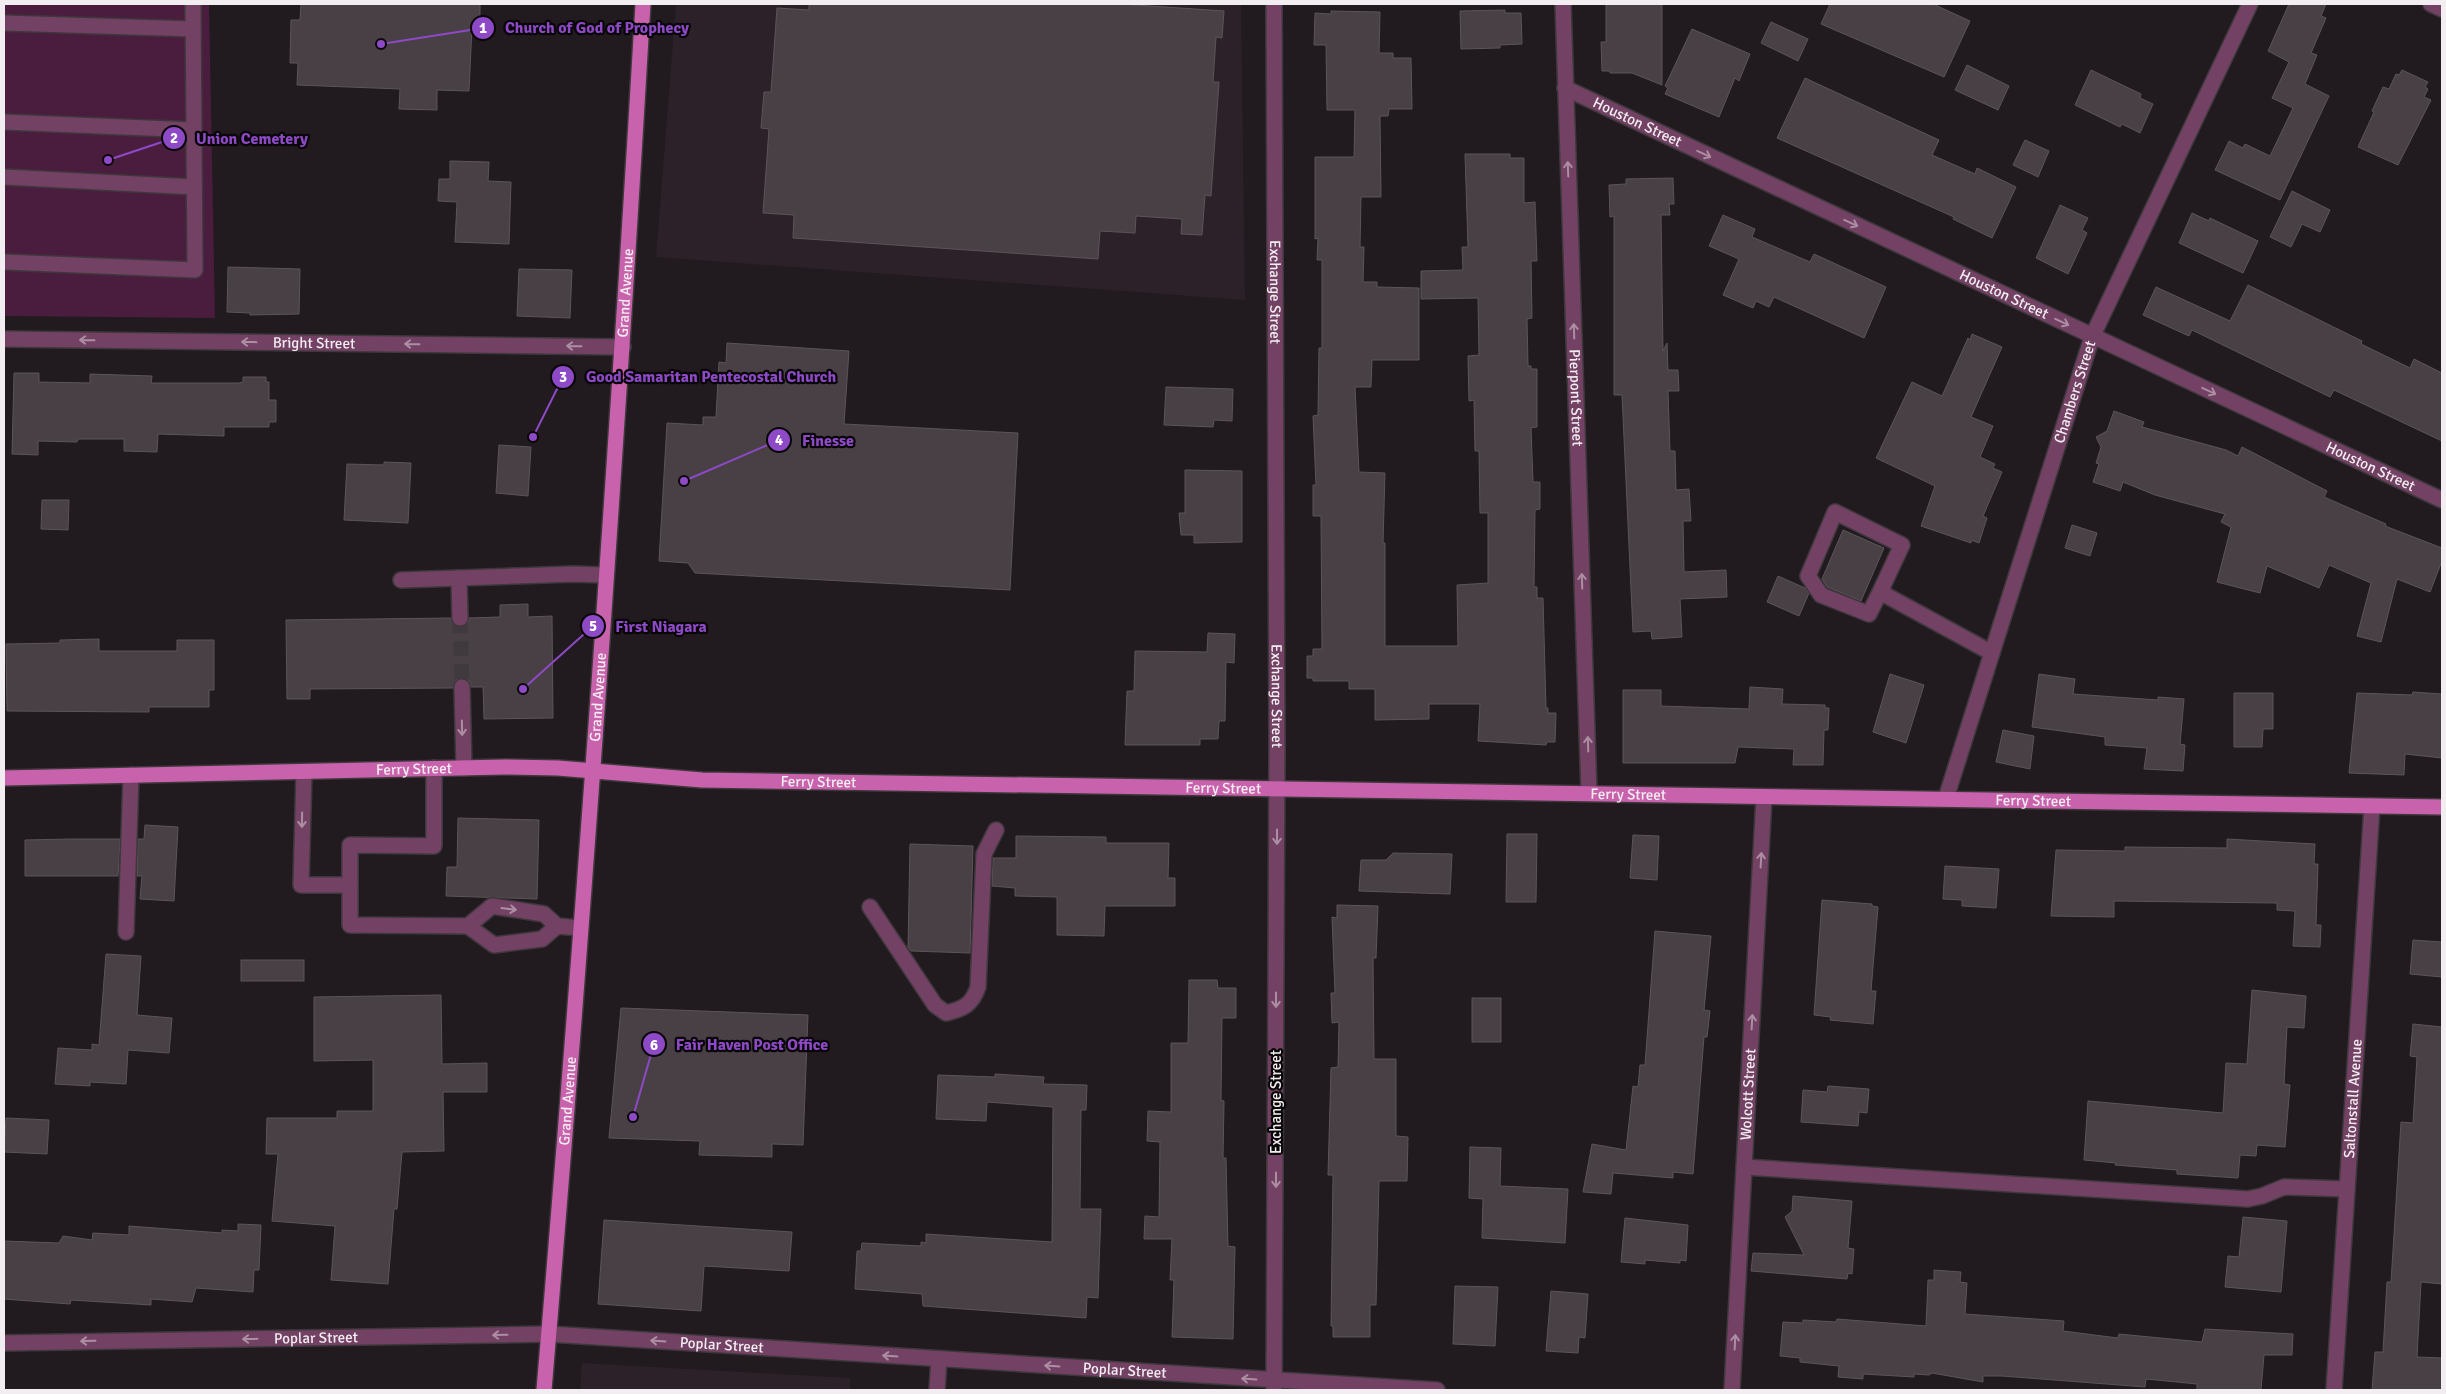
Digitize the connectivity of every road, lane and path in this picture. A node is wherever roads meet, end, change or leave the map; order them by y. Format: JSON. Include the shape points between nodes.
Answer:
{"nodes":[{"id":1,"x":193,"y":4,"type":"edge"},
{"id":2,"x":643,"y":4,"type":"edge"},
{"id":3,"x":1274,"y":4,"type":"edge"},
{"id":4,"x":1563,"y":4,"type":"edge"},
{"id":5,"x":2250,"y":4,"type":"edge"},
{"id":6,"x":2431,"y":4,"type":"edge"},
{"id":7,"x":2442,"y":9,"type":"edge"},
{"id":8,"x":4,"y":23,"type":"edge"},
{"id":9,"x":193,"y":29,"type":"junction"},
{"id":10,"x":1566,"y":88,"type":"junction"},
{"id":11,"x":4,"y":122,"type":"edge"},
{"id":12,"x":194,"y":130,"type":"junction"},
{"id":13,"x":4,"y":177,"type":"edge"},
{"id":14,"x":194,"y":187,"type":"junction"},
{"id":15,"x":4,"y":262,"type":"edge"},
{"id":16,"x":2092,"y":337,"type":"junction"},
{"id":17,"x":4,"y":339,"type":"edge"},
{"id":18,"x":623,"y":347,"type":"junction"},
{"id":19,"x":2442,"y":500,"type":"edge"},
{"id":20,"x":605,"y":575,"type":"junction"},
{"id":21,"x":459,"y":578,"type":"junction"},
{"id":22,"x":401,"y":580,"type":"dead end"},
{"id":23,"x":1880,"y":592,"type":"junction"},
{"id":24,"x":460,"y":618,"type":"tunnel mouth"},
{"id":25,"x":1992,"y":652,"type":"junction"},
{"id":26,"x":462,"y":687,"type":"tunnel mouth"},
{"id":27,"x":434,"y":768,"type":"junction"},
{"id":28,"x":464,"y":768,"type":"junction"},
{"id":29,"x":593,"y":771,"type":"junction"},
{"id":30,"x":304,"y":772,"type":"junction"},
{"id":31,"x":131,"y":775,"type":"junction"},
{"id":32,"x":4,"y":778,"type":"edge"},
{"id":33,"x":1277,"y":789,"type":"junction"},
{"id":34,"x":1589,"y":792,"type":"junction"},
{"id":35,"x":1764,"y":797,"type":"junction"},
{"id":36,"x":1946,"y":798,"type":"junction"},
{"id":37,"x":2372,"y":806,"type":"junction"},
{"id":38,"x":2442,"y":807,"type":"edge"},
{"id":39,"x":996,"y":830,"type":"dead end"},
{"id":40,"x":350,"y":884,"type":"junction"},
{"id":41,"x":870,"y":906,"type":"dead end"},
{"id":42,"x":468,"y":926,"type":"junction"},
{"id":43,"x":557,"y":926,"type":"junction"},
{"id":44,"x":580,"y":928,"type":"junction"},
{"id":45,"x":126,"y":932,"type":"dead end"},
{"id":46,"x":1744,"y":1167,"type":"junction"},
{"id":47,"x":2347,"y":1189,"type":"junction"},
{"id":48,"x":549,"y":1334,"type":"junction"},
{"id":49,"x":4,"y":1343,"type":"edge"},
{"id":50,"x":939,"y":1359,"type":"junction"},
{"id":51,"x":1275,"y":1385,"type":"edge"},
{"id":52,"x":544,"y":1390,"type":"edge"},
{"id":53,"x":936,"y":1390,"type":"edge"},
{"id":54,"x":1438,"y":1390,"type":"edge"},
{"id":55,"x":1732,"y":1390,"type":"edge"},
{"id":56,"x":2334,"y":1390,"type":"edge"}],
"edges":[{"from":1,"to":9,"type":"street"},
{"from":2,"to":18,"type":"main road","name":"Grand Avenue"},
{"from":3,"to":33,"type":"street","name":"Exchange Street"},
{"from":4,"to":10,"type":"street","name":"Pierpont Street"},
{"from":5,"to":16,"type":"street","name":"Chambers Street"},
{"from":6,"to":7,"type":"street"},
{"from":8,"to":9,"type":"street"},
{"from":9,"to":12,"type":"street"},
{"from":10,"to":16,"type":"street","name":"Houston Street","one_way":true},
{"from":34,"to":10,"type":"street","name":"Pierpont Street","one_way":true},
{"from":11,"to":12,"type":"street"},
{"from":12,"to":14,"type":"street"},
{"from":13,"to":14,"type":"street"},
{"from":14,"to":15,"type":"street","via":[[195,270]]},
{"from":16,"to":19,"type":"street","name":"Houston Street","one_way":true},
{"from":16,"to":25,"type":"street","name":"Chambers Street"},
{"from":18,"to":17,"type":"street","name":"Bright Street","one_way":true},
{"from":18,"to":20,"type":"main road","name":"Grand Avenue"},
{"from":20,"to":21,"type":"street"},
{"from":20,"to":29,"type":"main road","name":"Grand Avenue"},
{"from":21,"to":22,"type":"street"},
{"from":21,"to":24,"type":"street"},
{"from":23,"to":23,"type":"street","via":[[1902,545],[1835,512],[1808,576],[1821,596],[1869,614]]},
{"from":23,"to":25,"type":"street"},
{"from":25,"to":36,"type":"street","name":"Chambers Street"},
{"from":26,"to":28,"type":"street","one_way":true},
{"from":27,"to":28,"type":"main road","name":"Ferry Street"},
{"from":27,"to":30,"type":"main road","name":"Ferry Street"},
{"from":27,"to":40,"type":"street","via":[[434,846],[350,845]]},
{"from":28,"to":29,"type":"main road","name":"Ferry Street"},
{"from":29,"to":33,"type":"main road","name":"Ferry Street","via":[[702,780]]},
{"from":29,"to":44,"type":"main road","name":"Grand Avenue"},
{"from":30,"to":31,"type":"main road","name":"Ferry Street"},
{"from":30,"to":40,"type":"street","one_way":true,"via":[[301,884]]},
{"from":31,"to":32,"type":"main road","name":"Ferry Street"},
{"from":31,"to":45,"type":"street"},
{"from":33,"to":34,"type":"main road","name":"Ferry Street"},
{"from":33,"to":51,"type":"street","name":"Exchange Street","one_way":true},
{"from":34,"to":35,"type":"main road","name":"Ferry Street"},
{"from":35,"to":36,"type":"main road","name":"Ferry Street"},
{"from":46,"to":35,"type":"street","name":"Wolcott Street","one_way":true},
{"from":36,"to":37,"type":"main road","name":"Ferry Street"},
{"from":37,"to":38,"type":"main road","name":"Ferry Street"},
{"from":37,"to":47,"type":"street","name":"Saltonstall Avenue"},
{"from":39,"to":41,"type":"street","via":[[984,854],[978,987],[973,1000],[962,1009],[946,1013],[935,1005]]},
{"from":40,"to":42,"type":"street","via":[[350,925]]},
{"from":42,"to":43,"type":"street","via":[[494,945],[542,939]]},
{"from":42,"to":43,"type":"street","one_way":true,"via":[[492,906],[544,914]]},
{"from":43,"to":44,"type":"street"},
{"from":44,"to":48,"type":"main road","name":"Grand Avenue"},
{"from":46,"to":47,"type":"street","via":[[2248,1199],[2284,1187]]},
{"from":55,"to":46,"type":"street","name":"Wolcott Street","one_way":true},
{"from":47,"to":56,"type":"street","name":"Saltonstall Avenue"},
{"from":48,"to":49,"type":"street","name":"Poplar Street","one_way":true},
{"from":50,"to":48,"type":"street","name":"Poplar Street","one_way":true},
{"from":48,"to":52,"type":"main road","name":"Grand Avenue"},
{"from":51,"to":50,"type":"street","name":"Poplar Street","one_way":true},
{"from":50,"to":53,"type":"street"},
{"from":51,"to":54,"type":"street","name":"Poplar Street"}]}
